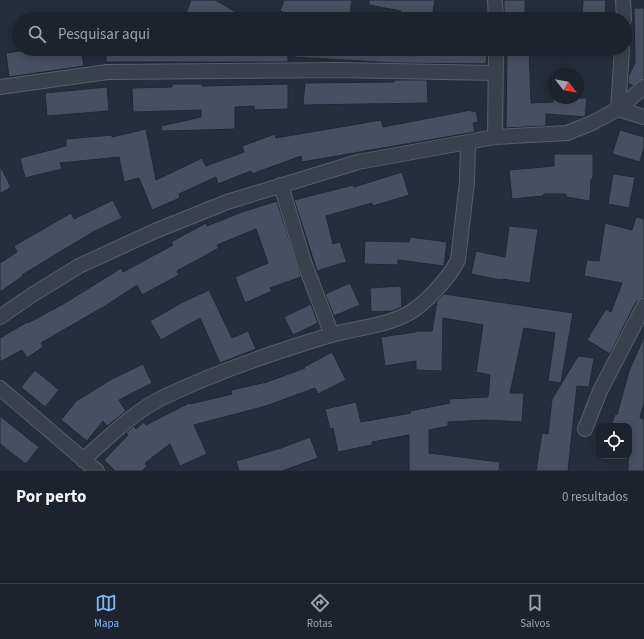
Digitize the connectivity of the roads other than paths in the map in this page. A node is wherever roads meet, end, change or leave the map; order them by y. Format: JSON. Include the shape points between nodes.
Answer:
{"nodes":[{"id":1,"x":495,"y":0,"type":"edge"},
{"id":2,"x":623,"y":0,"type":"edge"},
{"id":3,"x":496,"y":12,"type":"edge"},
{"id":4,"x":624,"y":12,"type":"edge"},
{"id":5,"x":496,"y":56,"type":"edge"},
{"id":6,"x":622,"y":56,"type":"edge"},
{"id":7,"x":496,"y":73,"type":"junction"},
{"id":8,"x":0,"y":87,"type":"edge"},
{"id":9,"x":644,"y":87,"type":"edge"},
{"id":10,"x":618,"y":108,"type":"junction"},
{"id":11,"x":644,"y":117,"type":"edge"},
{"id":12,"x":495,"y":138,"type":"junction"},
{"id":13,"x":468,"y":144,"type":"junction"},
{"id":14,"x":281,"y":185,"type":"junction"},
{"id":15,"x":644,"y":306,"type":"edge"},
{"id":16,"x":0,"y":317,"type":"edge"},
{"id":17,"x":332,"y":335,"type":"junction"},
{"id":18,"x":0,"y":388,"type":"edge"},
{"id":19,"x":585,"y":429,"type":"dead end"},
{"id":20,"x":83,"y":460,"type":"junction"},
{"id":21,"x":97,"y":471,"type":"edge"}],
"edges":[{"from":1,"to":3,"type":"street"},
{"from":2,"to":4,"type":"street"},
{"from":5,"to":7,"type":"street"},
{"from":6,"to":10,"type":"street"},
{"from":7,"to":8,"type":"street","via":[[337,70],[107,72]]},
{"from":7,"to":12,"type":"street"},
{"from":9,"to":10,"type":"street"},
{"from":10,"to":11,"type":"street"},
{"from":10,"to":12,"type":"street","via":[[592,124],[567,133]]},
{"from":12,"to":13,"type":"street"},
{"from":13,"to":14,"type":"street","via":[[358,162]]},
{"from":13,"to":17,"type":"street","via":[[460,250],[453,271],[410,312],[380,324]]},
{"from":14,"to":16,"type":"street","via":[[227,202],[117,247],[79,266]]},
{"from":14,"to":17,"type":"street","via":[[304,262]]},
{"from":15,"to":19,"type":"street","via":[[603,384]]},
{"from":17,"to":20,"type":"street","via":[[255,359],[164,397],[127,422]]},
{"from":18,"to":20,"type":"street"},
{"from":20,"to":21,"type":"street"}]}
